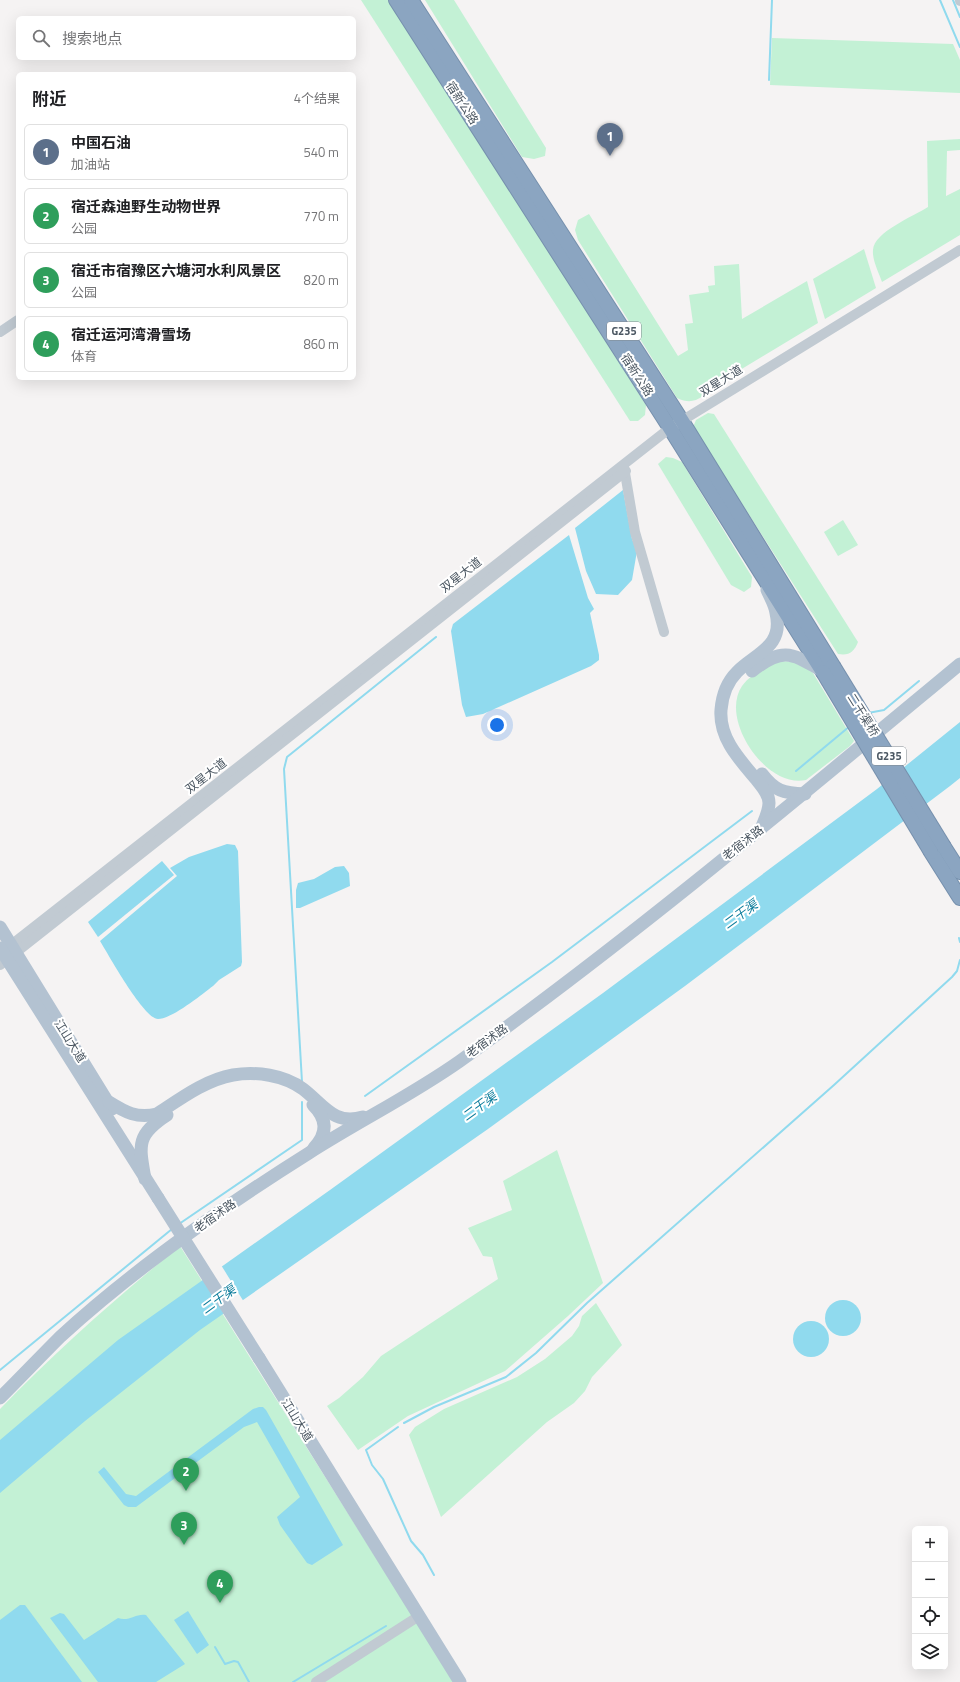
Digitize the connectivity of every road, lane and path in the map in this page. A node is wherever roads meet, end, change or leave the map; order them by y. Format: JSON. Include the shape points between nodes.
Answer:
{"nodes":[{"id":1,"x":396,"y":0,"type":"edge"},
{"id":2,"x":411,"y":0,"type":"edge"},
{"id":3,"x":960,"y":250,"type":"edge"},
{"id":4,"x":16,"y":321,"type":"edge"},
{"id":5,"x":0,"y":332,"type":"edge"},
{"id":6,"x":678,"y":427,"type":"junction"},
{"id":7,"x":624,"y":468,"type":"junction"},
{"id":8,"x":760,"y":574,"type":"junction"},
{"id":9,"x":664,"y":632,"type":"dead end"},
{"id":10,"x":960,"y":664,"type":"edge"},
{"id":11,"x":826,"y":669,"type":"junction"},
{"id":12,"x":805,"y":794,"type":"junction"},
{"id":13,"x":761,"y":830,"type":"junction"},
{"id":14,"x":960,"y":872,"type":"edge"},
{"id":15,"x":960,"y":898,"type":"edge"},
{"id":16,"x":0,"y":927,"type":"edge"},
{"id":17,"x":5,"y":954,"type":"edge"},
{"id":18,"x":109,"y":1102,"type":"junction"},
{"id":19,"x":384,"y":1110,"type":"junction"},
{"id":20,"x":320,"y":1112,"type":"junction"},
{"id":21,"x":354,"y":1126,"type":"junction"},
{"id":22,"x":308,"y":1153,"type":"junction"},
{"id":23,"x":132,"y":1160,"type":"junction"},
{"id":24,"x":145,"y":1179,"type":"junction"},
{"id":25,"x":0,"y":1398,"type":"edge"},
{"id":26,"x":418,"y":1616,"type":"junction"},
{"id":27,"x":316,"y":1682,"type":"edge"},
{"id":28,"x":460,"y":1682,"type":"edge"}],
"edges":[{"from":1,"to":6,"type":"highway","name":"宿新公路","number":"G235"},
{"from":2,"to":6,"type":"highway","name":"宿新公路","number":"G235"},
{"from":3,"to":6,"type":"street","name":"双星大道"},
{"from":4,"to":5,"type":"street"},
{"from":6,"to":7,"type":"street","name":"双星大道"},
{"from":6,"to":8,"type":"highway","name":"宿新公路","number":"G235"},
{"from":6,"to":11,"type":"highway","name":"宿新公路","number":"G235"},
{"from":7,"to":9,"type":"street","via":[[635,532]]},
{"from":7,"to":17,"type":"street","name":"双星大道"},
{"from":8,"to":11,"type":"highway","name":"宿新公路","number":"G235"},
{"from":8,"to":13,"type":"main road","via":[[776,613],[777,633],[763,653],[737,672],[729,682],[722,700],[720,721],[738,758],[766,792],[769,802]]},
{"from":10,"to":12,"type":"main road","name":"老宿沭路"},
{"from":11,"to":12,"type":"main road","via":[[796,656],[775,657],[743,678],[734,691],[728,710],[730,727],[737,744],[769,783],[780,791]]},
{"from":11,"to":14,"type":"highway","name":"二干渠桥","number":"G235","bridge":true},
{"from":11,"to":15,"type":"highway","name":"二干渠桥","number":"G235","bridge":true},
{"from":12,"to":13,"type":"main road","name":"老宿沭路"},
{"from":13,"to":19,"type":"main road","name":"老宿沭路","via":[[585,969],[458,1062]]},
{"from":16,"to":17,"type":"main road","name":"江山大道"},
{"from":17,"to":18,"type":"main road","name":"江山大道"},
{"from":17,"to":23,"type":"main road","name":"江山大道"},
{"from":18,"to":19,"type":"main road","via":[[127,1113],[139,1117],[148,1116],[157,1114],[205,1084],[232,1075],[253,1073],[289,1082],[303,1089],[335,1116],[345,1120]]},
{"from":18,"to":23,"type":"main road","name":"江山大道"},
{"from":19,"to":21,"type":"main road","name":"老宿沭路"},
{"from":20,"to":21,"type":"main road","via":[[337,1122]]},
{"from":20,"to":22,"type":"main road","via":[[324,1122],[322,1139]]},
{"from":20,"to":24,"type":"main road","via":[[287,1086],[270,1082],[237,1081],[210,1088],[158,1120],[144,1134],[140,1152]]},
{"from":21,"to":22,"type":"main road","name":"老宿沭路"},
{"from":22,"to":25,"type":"main road","name":"老宿沭路","via":[[202,1225],[122,1284],[61,1337]]},
{"from":23,"to":24,"type":"main road","name":"江山大道"},
{"from":24,"to":26,"type":"main road","name":"江山大道","bridge":true},
{"from":26,"to":27,"type":"street"},
{"from":26,"to":28,"type":"main road","name":"江山大道"}]}
